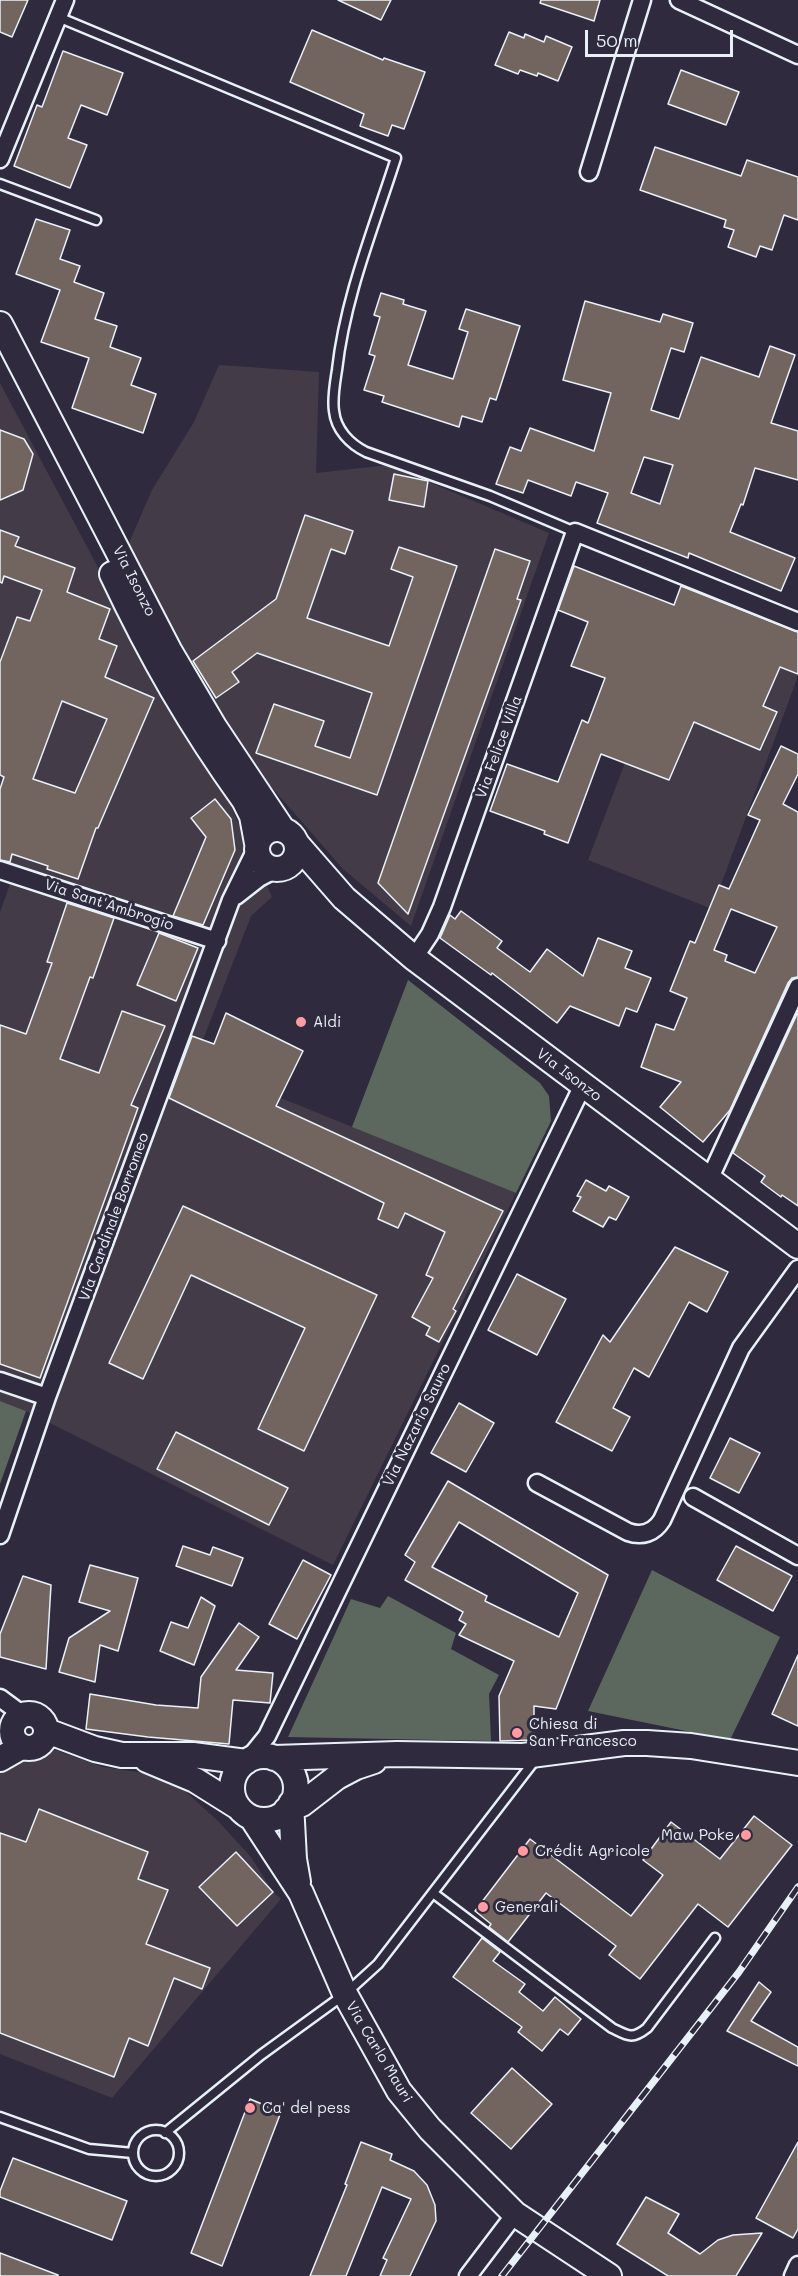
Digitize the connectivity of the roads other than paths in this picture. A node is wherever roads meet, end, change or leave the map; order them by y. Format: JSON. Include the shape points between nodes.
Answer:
{"nodes":[{"id":1,"x":64,"y":0,"type":"edge"},
{"id":2,"x":642,"y":0,"type":"edge"},
{"id":3,"x":679,"y":0,"type":"edge"},
{"id":4,"x":58,"y":17,"type":"junction"},
{"id":5,"x":798,"y":55,"type":"edge"},
{"id":6,"x":0,"y":159,"type":"edge"},
{"id":7,"x":589,"y":172,"type":"dead end"},
{"id":8,"x":0,"y":184,"type":"edge"},
{"id":9,"x":96,"y":220,"type":"dead end"},
{"id":10,"x":0,"y":324,"type":"edge"},
{"id":11,"x":0,"y":356,"type":"edge"},
{"id":12,"x":575,"y":532,"type":"junction"},
{"id":13,"x":798,"y":622,"type":"edge"},
{"id":14,"x":290,"y":836,"type":"junction"},
{"id":15,"x":257,"y":846,"type":"junction"},
{"id":16,"x":281,"y":868,"type":"junction"},
{"id":17,"x":0,"y":870,"type":"edge"},
{"id":18,"x":344,"y":898,"type":"junction"},
{"id":19,"x":231,"y":900,"type":"junction"},
{"id":20,"x":217,"y":941,"type":"junction"},
{"id":21,"x":414,"y":958,"type":"junction"},
{"id":22,"x":798,"y":987,"type":"edge"},
{"id":23,"x":583,"y":1085,"type":"junction"},
{"id":24,"x":709,"y":1180,"type":"junction"},
{"id":25,"x":798,"y":1246,"type":"edge"},
{"id":26,"x":798,"y":1269,"type":"edge"},
{"id":27,"x":0,"y":1381,"type":"edge"},
{"id":28,"x":47,"y":1397,"type":"junction"},
{"id":29,"x":537,"y":1483,"type":"dead end"},
{"id":30,"x":693,"y":1497,"type":"dead end"},
{"id":31,"x":0,"y":1535,"type":"edge"},
{"id":32,"x":798,"y":1556,"type":"edge"},
{"id":33,"x":0,"y":1698,"type":"edge"},
{"id":34,"x":23,"y":1715,"type":"junction"},
{"id":35,"x":46,"y":1731,"type":"junction"},
{"id":36,"x":21,"y":1747,"type":"junction"},
{"id":37,"x":397,"y":1754,"type":"junction"},
{"id":38,"x":539,"y":1755,"type":"junction"},
{"id":39,"x":136,"y":1756,"type":"junction"},
{"id":40,"x":274,"y":1758,"type":"junction"},
{"id":41,"x":0,"y":1759,"type":"edge"},
{"id":42,"x":246,"y":1762,"type":"junction"},
{"id":43,"x":798,"y":1763,"type":"edge"},
{"id":44,"x":290,"y":1807,"type":"junction"},
{"id":45,"x":245,"y":1812,"type":"junction"},
{"id":46,"x":301,"y":1893,"type":"junction"},
{"id":47,"x":433,"y":1893,"type":"junction"},
{"id":48,"x":715,"y":1938,"type":"dead end"},
{"id":49,"x":345,"y":1994,"type":"junction"},
{"id":50,"x":0,"y":2117,"type":"edge"},
{"id":51,"x":165,"y":2133,"type":"junction"},
{"id":52,"x":133,"y":2153,"type":"junction"},
{"id":53,"x":515,"y":2214,"type":"junction"},
{"id":54,"x":798,"y":2265,"type":"edge"},
{"id":55,"x":468,"y":2276,"type":"edge"},
{"id":56,"x":609,"y":2276,"type":"edge"},
{"id":57,"x":793,"y":2276,"type":"edge"}],
"edges":[{"from":1,"to":4,"type":"street"},
{"from":2,"to":7,"type":"street"},
{"from":3,"to":5,"type":"street"},
{"from":4,"to":6,"type":"street"},
{"from":4,"to":12,"type":"lane","via":[[396,158],[341,331],[334,397],[337,424],[349,441],[366,452],[490,496]]},
{"from":8,"to":9,"type":"lane"},
{"from":10,"to":14,"type":"street","name":"Via Isonzo","via":[[169,650],[205,711]]},
{"from":11,"to":15,"type":"street","name":"Via Isonzo","via":[[165,679],[244,800],[252,816]]},
{"from":12,"to":13,"type":"street"},
{"from":12,"to":21,"type":"street","name":"Via Felice Villa","via":[[442,907]]},
{"from":14,"to":15,"type":"street","via":[[277,829],[265,832]]},
{"from":14,"to":16,"type":"street","via":[[296,856]]},
{"from":14,"to":18,"type":"street","name":"Via Isonzo"},
{"from":15,"to":16,"type":"street","via":[[264,865]]},
{"from":15,"to":19,"type":"street","name":"Via Cardinale Borromeo"},
{"from":16,"to":18,"type":"street","name":"Via Isonzo"},
{"from":16,"to":19,"type":"street","via":[[253,882]]},
{"from":17,"to":20,"type":"street","name":"Via Sant'Ambrogio"},
{"from":18,"to":21,"type":"street","name":"Via Isonzo"},
{"from":19,"to":20,"type":"street","name":"Via Cardinale Borromeo"},
{"from":20,"to":28,"type":"street","name":"Via Cardinale Borromeo"},
{"from":21,"to":23,"type":"street","name":"Via Isonzo"},
{"from":22,"to":24,"type":"street"},
{"from":23,"to":24,"type":"street","name":"Via Isonzo"},
{"from":23,"to":42,"type":"street","name":"Via Nazario Sauro","via":[[267,1736]]},
{"from":24,"to":25,"type":"street","name":"Via Isonzo"},
{"from":26,"to":29,"type":"street","via":[[741,1348],[654,1530],[633,1534]]},
{"from":27,"to":28,"type":"street"},
{"from":28,"to":31,"type":"street","name":"Via Cardinale Borromeo"},
{"from":30,"to":32,"type":"street"},
{"from":33,"to":34,"type":"street"},
{"from":34,"to":35,"type":"street","via":[[39,1717]]},
{"from":34,"to":36,"type":"street","via":[[16,1720],[12,1734]]},
{"from":35,"to":36,"type":"street","via":[[41,1744],[28,1749]]},
{"from":35,"to":39,"type":"street","via":[[95,1749]]},
{"from":36,"to":41,"type":"street"},
{"from":37,"to":38,"type":"street"},
{"from":37,"to":40,"type":"street"},
{"from":37,"to":44,"type":"street","via":[[348,1771],[309,1799]]},
{"from":38,"to":43,"type":"street","via":[[624,1743],[661,1743]]},
{"from":38,"to":47,"type":"lane"},
{"from":39,"to":42,"type":"street","via":[[175,1754]]},
{"from":39,"to":45,"type":"street","via":[[195,1780]]},
{"from":40,"to":42,"type":"street","via":[[263,1756]]},
{"from":40,"to":44,"type":"street","via":[[284,1763],[295,1781]]},
{"from":42,"to":45,"type":"street","via":[[238,1769],[232,1786],[232,1795]]},
{"from":44,"to":45,"type":"street","via":[[263,1820]]},
{"from":44,"to":46,"type":"street","name":"Via Carlo Mauri"},
{"from":45,"to":46,"type":"street","name":"Via Carlo Mauri"},
{"from":46,"to":49,"type":"street","name":"Via Carlo Mauri"},
{"from":47,"to":48,"type":"lane","via":[[627,2036],[637,2036],[647,2028]]},
{"from":47,"to":49,"type":"lane","via":[[378,1964]]},
{"from":49,"to":51,"type":"lane","via":[[261,2055]]},
{"from":49,"to":53,"type":"street","name":"Via Carlo Mauri","via":[[399,2091],[430,2129]]},
{"from":50,"to":52,"type":"lane","via":[[72,2144],[105,2152]]},
{"from":51,"to":52,"type":"lane","via":[[145,2133]]},
{"from":51,"to":52,"type":"lane","via":[[174,2140],[178,2154],[173,2168],[163,2175],[144,2173]]},
{"from":53,"to":55,"type":"street"},
{"from":53,"to":56,"type":"street","name":"Via Carlo Mauri"},
{"from":54,"to":57,"type":"street"}]}
